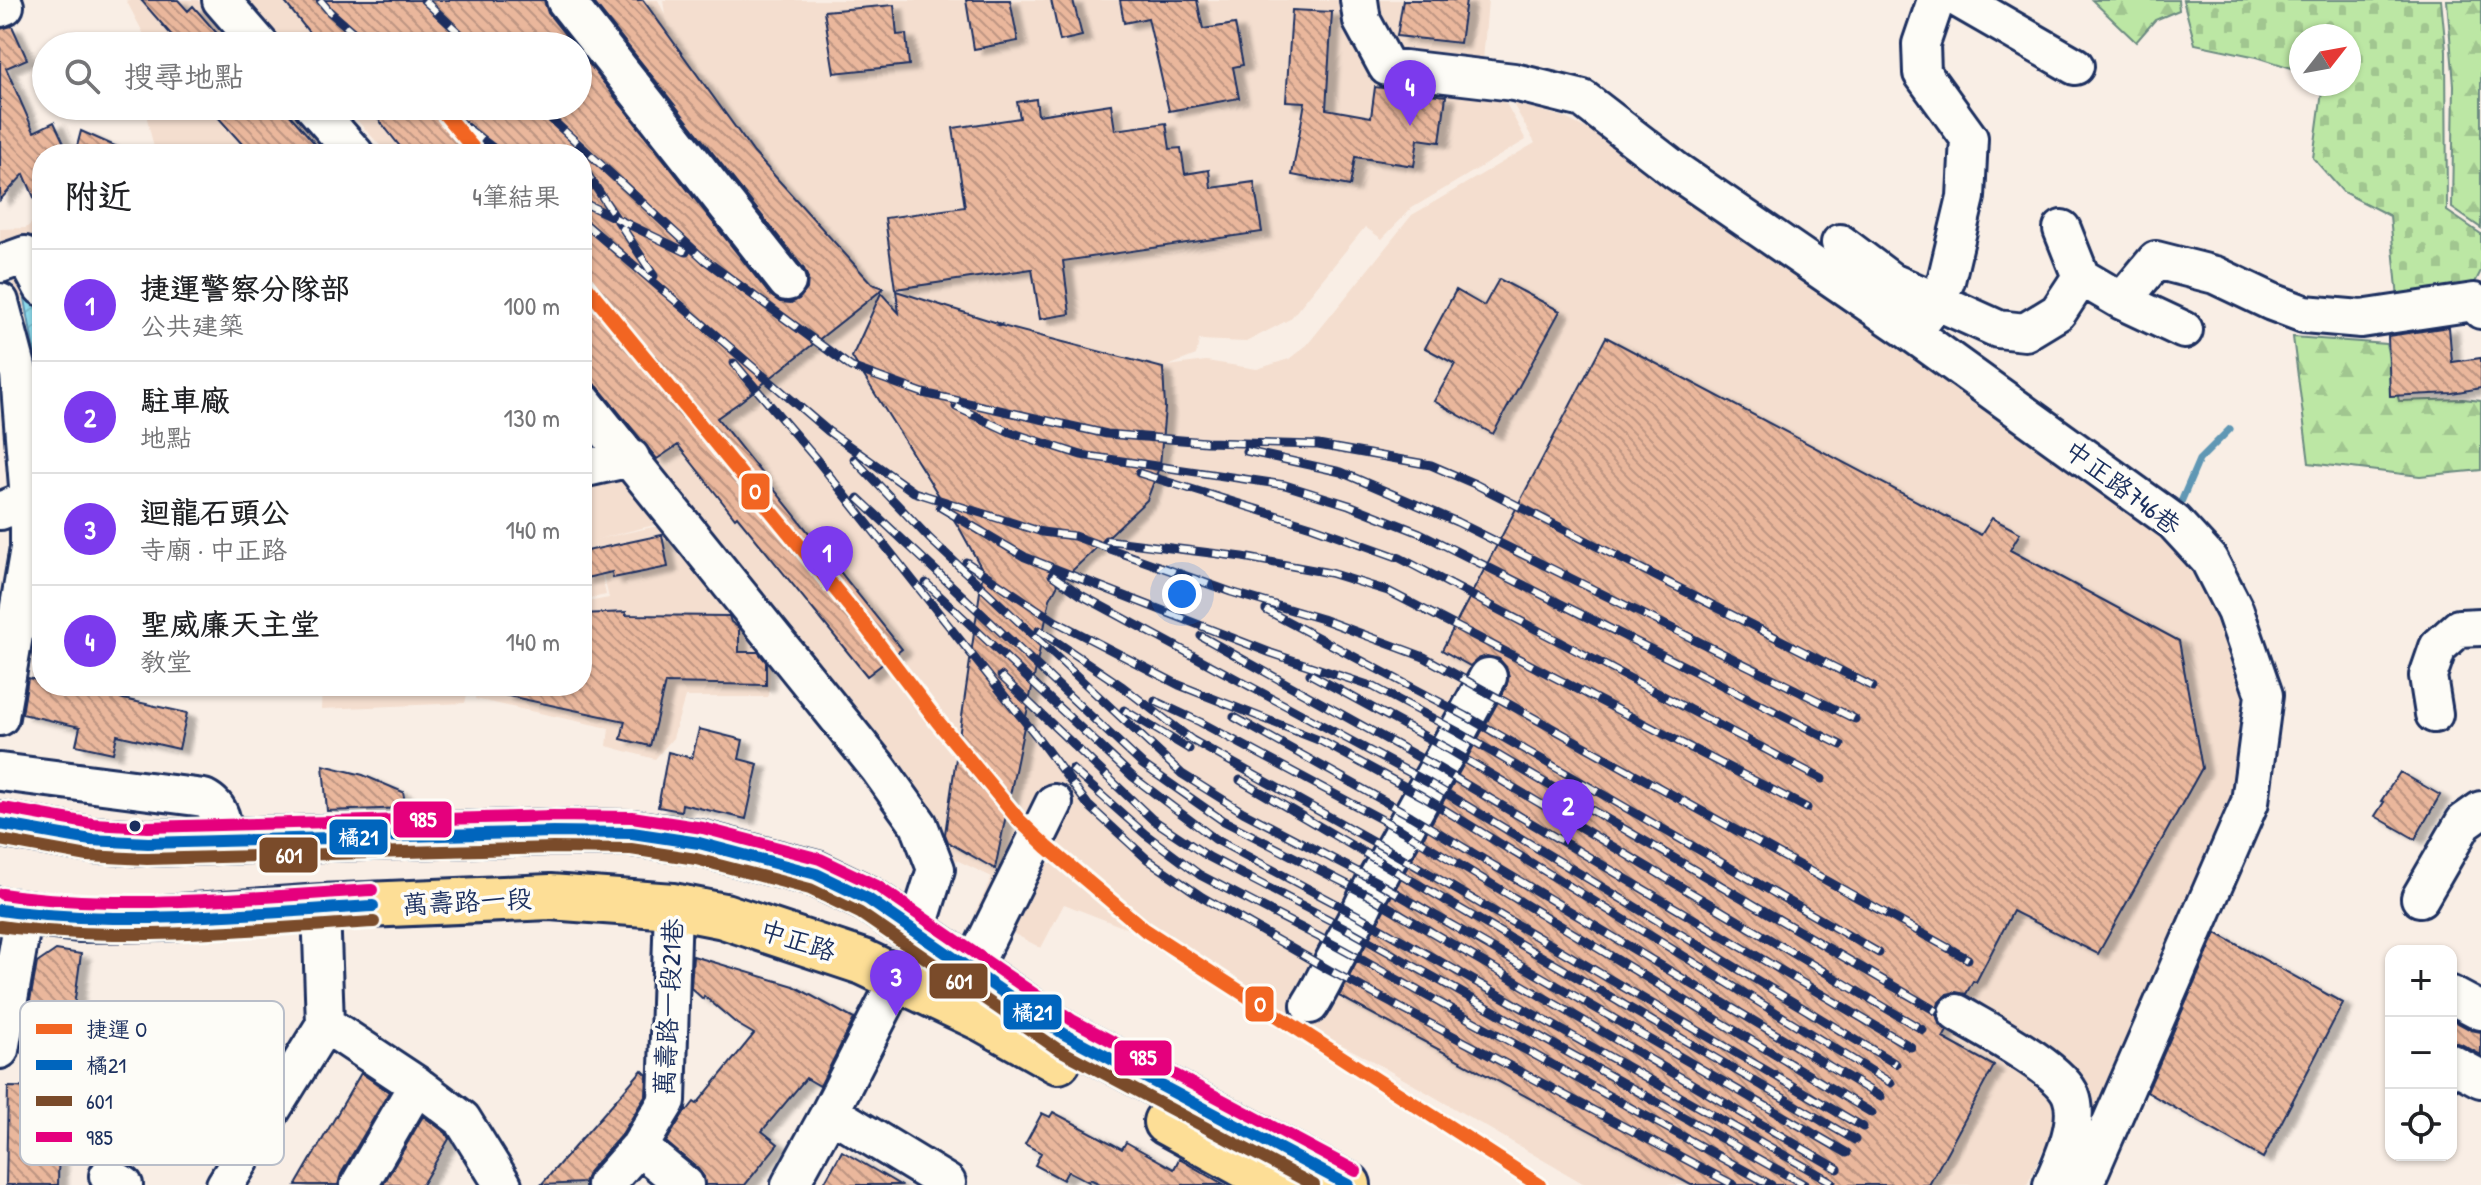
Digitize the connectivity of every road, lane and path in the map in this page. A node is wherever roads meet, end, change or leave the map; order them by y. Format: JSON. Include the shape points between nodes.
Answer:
{"nodes":[{"id":1,"x":221,"y":0,"type":"edge"},
{"id":2,"x":565,"y":0,"type":"edge"},
{"id":3,"x":1359,"y":0,"type":"edge"},
{"id":4,"x":1936,"y":0,"type":"edge"},
{"id":5,"x":1960,"y":0,"type":"edge"},
{"id":6,"x":249,"y":32,"type":"edge"},
{"id":7,"x":590,"y":32,"type":"edge"},
{"id":8,"x":592,"y":34,"type":"edge"},
{"id":9,"x":2075,"y":66,"type":"dead end"},
{"id":10,"x":325,"y":120,"type":"edge"},
{"id":11,"x":346,"y":144,"type":"edge"},
{"id":12,"x":2062,"y":229,"type":"dead end"},
{"id":13,"x":1840,"y":243,"type":"dead end"},
{"id":14,"x":0,"y":264,"type":"edge"},
{"id":15,"x":32,"y":268,"type":"edge"},
{"id":16,"x":2081,"y":277,"type":"junction"},
{"id":17,"x":787,"y":282,"type":"dead end"},
{"id":18,"x":1936,"y":301,"type":"junction"},
{"id":19,"x":2122,"y":301,"type":"junction"},
{"id":20,"x":0,"y":302,"type":"edge"},
{"id":21,"x":2479,"y":304,"type":"edge"},
{"id":22,"x":2184,"y":330,"type":"dead end"},
{"id":23,"x":1912,"y":333,"type":"junction"},
{"id":24,"x":592,"y":412,"type":"edge"},
{"id":25,"x":631,"y":458,"type":"junction"},
{"id":26,"x":592,"y":467,"type":"edge"},
{"id":27,"x":24,"y":502,"type":"edge"},
{"id":28,"x":2481,"y":627,"type":"edge"},
{"id":29,"x":1488,"y":677,"type":"dead end"},
{"id":30,"x":2434,"y":714,"type":"dead end"},
{"id":31,"x":0,"y":717,"type":"edge"},
{"id":32,"x":0,"y":772,"type":"edge"},
{"id":33,"x":1054,"y":803,"type":"dead end"},
{"id":34,"x":2481,"y":810,"type":"edge"},
{"id":35,"x":0,"y":824,"type":"edge"},
{"id":36,"x":224,"y":842,"type":"junction"},
{"id":37,"x":550,"y":897,"type":"joint"},
{"id":38,"x":2420,"y":898,"type":"dead end"},
{"id":39,"x":673,"y":906,"type":"junction"},
{"id":40,"x":321,"y":907,"type":"junction"},
{"id":41,"x":12,"y":912,"type":"edge"},
{"id":42,"x":916,"y":933,"type":"junction"},
{"id":43,"x":971,"y":971,"type":"junction"},
{"id":44,"x":899,"y":977,"type":"junction"},
{"id":45,"x":1310,"y":1005,"type":"dead end"},
{"id":46,"x":1957,"y":1013,"type":"dead end"},
{"id":47,"x":325,"y":1024,"type":"junction"},
{"id":48,"x":0,"y":1050,"type":"edge"},
{"id":49,"x":2457,"y":1066,"type":"edge"},
{"id":50,"x":2481,"y":1079,"type":"edge"},
{"id":51,"x":417,"y":1085,"type":"junction"},
{"id":52,"x":284,"y":1090,"type":"edge"},
{"id":53,"x":830,"y":1112,"type":"junction"},
{"id":54,"x":639,"y":1147,"type":"junction"},
{"id":55,"x":237,"y":1165,"type":"edge"},
{"id":56,"x":1256,"y":1179,"type":"edge"},
{"id":57,"x":503,"y":1184,"type":"edge"},
{"id":58,"x":948,"y":1184,"type":"edge"},
{"id":59,"x":225,"y":1185,"type":"edge"},
{"id":60,"x":359,"y":1185,"type":"edge"},
{"id":61,"x":605,"y":1185,"type":"edge"},
{"id":62,"x":685,"y":1185,"type":"edge"},
{"id":63,"x":790,"y":1185,"type":"edge"},
{"id":64,"x":1348,"y":1185,"type":"edge"},
{"id":65,"x":2052,"y":1185,"type":"edge"},
{"id":66,"x":2084,"y":1185,"type":"edge"}],
"edges":[{"from":1,"to":6,"type":"street"},
{"from":2,"to":7,"type":"street"},
{"from":3,"to":23,"type":"street","name":"中正路746巷","via":[[1362,21],[1387,67],[1514,82],[1583,99],[1675,170]]},
{"from":4,"to":18,"type":"street","via":[[1921,44],[1922,73],[1969,138],[1966,197],[1946,281]]},
{"from":5,"to":9,"type":"street"},
{"from":8,"to":17,"type":"street"},
{"from":10,"to":11,"type":"street"},
{"from":12,"to":16,"type":"street"},
{"from":13,"to":18,"type":"street","via":[[1892,282]]},
{"from":14,"to":15,"type":"street","via":[[25,255]]},
{"from":16,"to":18,"type":"street","via":[[2058,312],[2025,332],[1998,329]]},
{"from":16,"to":19,"type":"street"},
{"from":18,"to":23,"type":"street"},
{"from":19,"to":21,"type":"street","via":[[2156,260],[2215,275],[2304,314],[2361,319]]},
{"from":19,"to":22,"type":"street"},
{"from":20,"to":27,"type":"street","via":[[19,374]]},
{"from":23,"to":66,"type":"street","name":"中正路746巷","via":[[2174,522],[2209,560],[2235,611],[2264,695],[2250,802]]},
{"from":24,"to":25,"type":"street"},
{"from":25,"to":26,"type":"street"},
{"from":25,"to":42,"type":"street","via":[[919,825],[936,869]]},
{"from":27,"to":31,"type":"street","via":[[29,548]]},
{"from":28,"to":30,"type":"street","via":[[2459,628],[2438,647],[2428,676]]},
{"from":29,"to":45,"type":"street"},
{"from":32,"to":36,"type":"street","via":[[204,798],[216,805]]},
{"from":33,"to":43,"type":"street"},
{"from":34,"to":38,"type":"street","via":[[2464,822]]},
{"from":35,"to":36,"type":"main road","via":[[91,840]]},
{"from":36,"to":42,"type":"main road","via":[[632,833],[699,843],[816,874],[868,899]]},
{"from":37,"to":39,"type":"main road","name":"中正路"},
{"from":37,"to":40,"type":"main road","name":"萬壽路一段"},
{"from":39,"to":44,"type":"main road","name":"中正路","via":[[724,916]]},
{"from":39,"to":54,"type":"street","name":"萬壽路一段21巷","via":[[667,1101]]},
{"from":40,"to":41,"type":"main road","name":"萬壽路一段","via":[[165,918],[79,919]]},
{"from":40,"to":47,"type":"street"},
{"from":41,"to":48,"type":"street"},
{"from":42,"to":43,"type":"main road"},
{"from":42,"to":44,"type":"main road"},
{"from":43,"to":64,"type":"main road","via":[[1064,1034]]},
{"from":44,"to":53,"type":"street"},
{"from":44,"to":56,"type":"main road","name":"中正路","via":[[985,1020]]},
{"from":46,"to":65,"type":"street","via":[[2054,1073],[2071,1095],[2074,1123]]},
{"from":47,"to":51,"type":"street"},
{"from":47,"to":52,"type":"street"},
{"from":49,"to":50,"type":"street"},
{"from":51,"to":57,"type":"street","via":[[462,1119]]},
{"from":51,"to":60,"type":"street"},
{"from":53,"to":58,"type":"street"},
{"from":53,"to":63,"type":"street"},
{"from":54,"to":61,"type":"street","name":"萬壽路一段21巷"},
{"from":54,"to":62,"type":"street"},
{"from":55,"to":59,"type":"street"}]}
